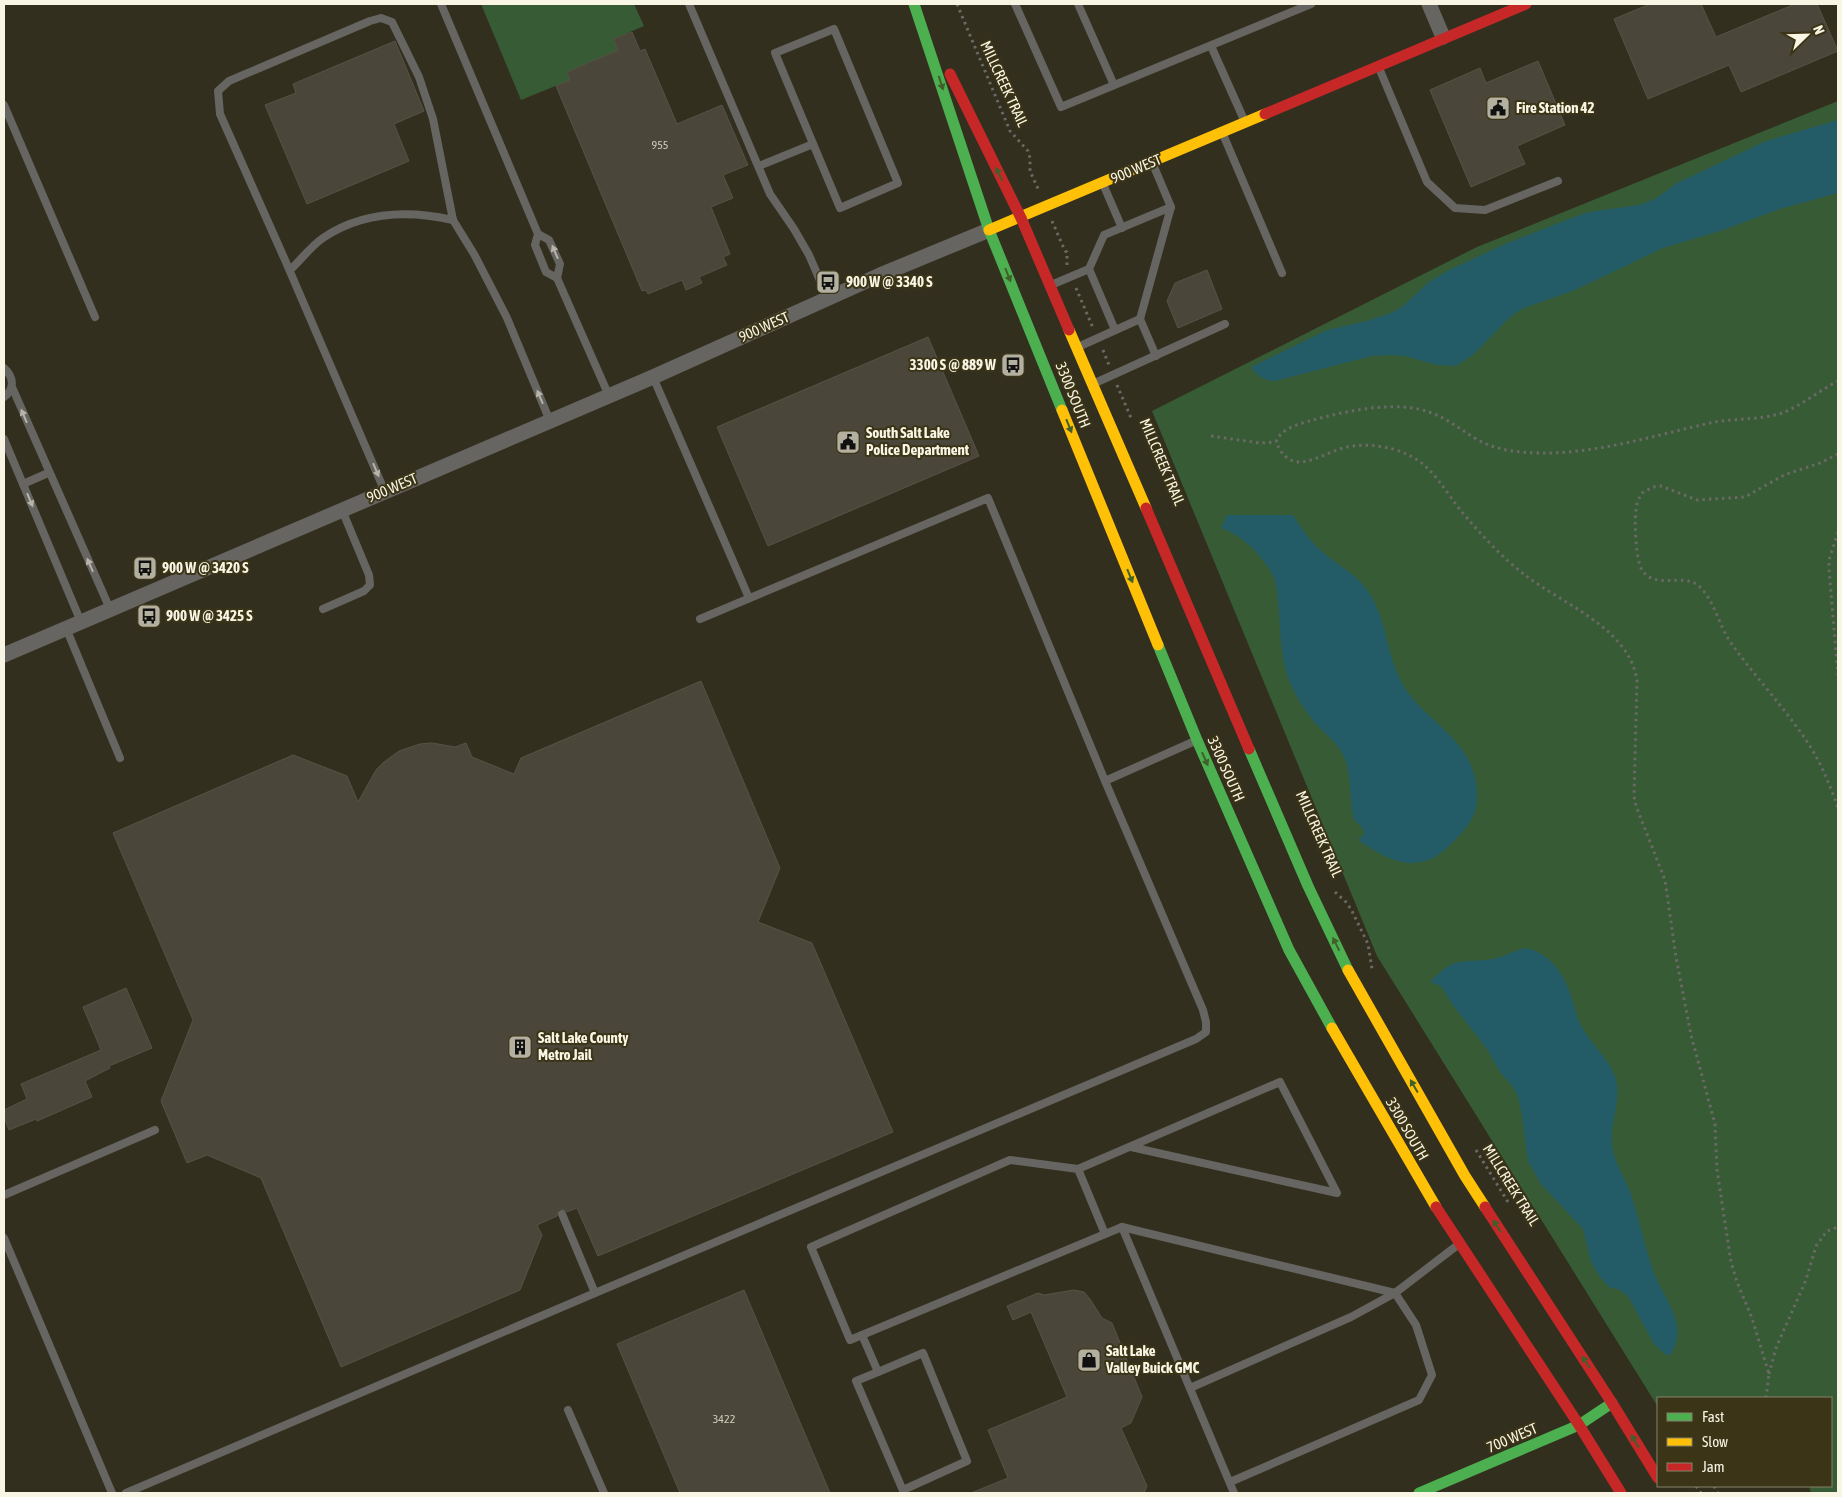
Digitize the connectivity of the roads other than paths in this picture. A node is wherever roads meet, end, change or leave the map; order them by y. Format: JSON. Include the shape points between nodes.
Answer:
{"nodes":[{"id":1,"x":440,"y":4,"type":"edge"},
{"id":2,"x":689,"y":4,"type":"edge"},
{"id":3,"x":915,"y":4,"type":"edge"},
{"id":4,"x":1014,"y":4,"type":"edge"},
{"id":5,"x":1078,"y":4,"type":"edge"},
{"id":6,"x":1311,"y":4,"type":"edge"},
{"id":7,"x":1429,"y":4,"type":"edge"},
{"id":8,"x":1526,"y":4,"type":"edge"},
{"id":9,"x":1443,"y":37,"type":"junction"},
{"id":10,"x":1211,"y":46,"type":"junction"},
{"id":11,"x":1379,"y":66,"type":"junction"},
{"id":12,"x":1114,"y":86,"type":"junction"},
{"id":13,"x":4,"y":104,"type":"edge"},
{"id":14,"x":1245,"y":122,"type":"junction"},
{"id":15,"x":1222,"y":132,"type":"junction"},
{"id":16,"x":813,"y":144,"type":"junction"},
{"id":17,"x":1152,"y":162,"type":"junction"},
{"id":18,"x":758,"y":166,"type":"junction"},
{"id":19,"x":1558,"y":181,"type":"dead end"},
{"id":20,"x":1103,"y":183,"type":"junction"},
{"id":21,"x":1171,"y":207,"type":"junction"},
{"id":22,"x":1021,"y":218,"type":"junction"},
{"id":23,"x":453,"y":220,"type":"junction"},
{"id":24,"x":1122,"y":228,"type":"junction"},
{"id":25,"x":990,"y":230,"type":"junction"},
{"id":26,"x":538,"y":234,"type":"junction"},
{"id":27,"x":1089,"y":269,"type":"junction"},
{"id":28,"x":290,"y":270,"type":"junction"},
{"id":29,"x":1282,"y":273,"type":"dead end"},
{"id":30,"x":557,"y":278,"type":"junction"},
{"id":31,"x":1050,"y":286,"type":"junction"},
{"id":32,"x":828,"y":299,"type":"junction"},
{"id":33,"x":95,"y":317,"type":"dead end"},
{"id":34,"x":1140,"y":319,"type":"junction"},
{"id":35,"x":1225,"y":324,"type":"dead end"},
{"id":36,"x":1114,"y":330,"type":"junction"},
{"id":37,"x":1076,"y":348,"type":"junction"},
{"id":38,"x":1156,"y":356,"type":"junction"},
{"id":39,"x":4,"y":368,"type":"edge"},
{"id":40,"x":653,"y":377,"type":"junction"},
{"id":41,"x":1091,"y":385,"type":"junction"},
{"id":42,"x":12,"y":387,"type":"junction"},
{"id":43,"x":609,"y":396,"type":"junction"},
{"id":44,"x":4,"y":398,"type":"edge"},
{"id":45,"x":550,"y":421,"type":"junction"},
{"id":46,"x":4,"y":440,"type":"edge"},
{"id":47,"x":48,"y":473,"type":"junction"},
{"id":48,"x":23,"y":484,"type":"junction"},
{"id":49,"x":385,"y":492,"type":"junction"},
{"id":50,"x":342,"y":510,"type":"junction"},
{"id":51,"x":750,"y":598,"type":"junction"},
{"id":52,"x":110,"y":609,"type":"junction"},
{"id":53,"x":323,"y":609,"type":"dead end"},
{"id":54,"x":700,"y":619,"type":"dead end"},
{"id":55,"x":81,"y":622,"type":"junction"},
{"id":56,"x":66,"y":628,"type":"junction"},
{"id":57,"x":4,"y":655,"type":"edge"},
{"id":58,"x":1197,"y":740,"type":"junction"},
{"id":59,"x":120,"y":758,"type":"dead end"},
{"id":60,"x":1105,"y":781,"type":"junction"},
{"id":61,"x":155,"y":1130,"type":"dead end"},
{"id":62,"x":1131,"y":1146,"type":"junction"},
{"id":63,"x":1078,"y":1170,"type":"junction"},
{"id":64,"x":4,"y":1195,"type":"edge"},
{"id":65,"x":562,"y":1214,"type":"dead end"},
{"id":66,"x":1122,"y":1227,"type":"junction"},
{"id":67,"x":1105,"y":1234,"type":"junction"},
{"id":68,"x":4,"y":1238,"type":"edge"},
{"id":69,"x":1459,"y":1244,"type":"junction"},
{"id":70,"x":1395,"y":1292,"type":"junction"},
{"id":71,"x":595,"y":1293,"type":"junction"},
{"id":72,"x":862,"y":1335,"type":"junction"},
{"id":73,"x":878,"y":1372,"type":"junction"},
{"id":74,"x":1190,"y":1388,"type":"junction"},
{"id":75,"x":1612,"y":1403,"type":"junction"},
{"id":76,"x":568,"y":1410,"type":"dead end"},
{"id":77,"x":1579,"y":1425,"type":"junction"},
{"id":78,"x":1657,"y":1476,"type":"edge"},
{"id":79,"x":1230,"y":1482,"type":"junction"},
{"id":80,"x":904,"y":1491,"type":"edge"},
{"id":81,"x":112,"y":1493,"type":"edge"},
{"id":82,"x":126,"y":1493,"type":"edge"},
{"id":83,"x":604,"y":1493,"type":"edge"},
{"id":84,"x":1233,"y":1493,"type":"edge"},
{"id":85,"x":1420,"y":1493,"type":"edge"},
{"id":86,"x":1621,"y":1493,"type":"edge"}],
"edges":[{"from":1,"to":26,"type":"lane"},
{"from":2,"to":18,"type":"lane"},
{"from":22,"to":3,"type":"main road","name":"3300 SOUTH","one_way":true},
{"from":3,"to":25,"type":"main road","name":"3300 SOUTH","one_way":true},
{"from":4,"to":12,"type":"lane","via":[[1061,107]]},
{"from":5,"to":12,"type":"lane"},
{"from":6,"to":10,"type":"lane"},
{"from":7,"to":9,"type":"street"},
{"from":8,"to":9,"type":"main road","name":"900 WEST"},
{"from":9,"to":11,"type":"main road","name":"900 WEST"},
{"from":10,"to":12,"type":"lane"},
{"from":10,"to":14,"type":"lane"},
{"from":11,"to":14,"type":"main road","name":"900 WEST"},
{"from":11,"to":19,"type":"lane","via":[[1427,182],[1455,208],[1485,210]]},
{"from":13,"to":33,"type":"lane"},
{"from":14,"to":15,"type":"main road","name":"900 WEST"},
{"from":15,"to":17,"type":"main road","name":"900 WEST"},
{"from":15,"to":29,"type":"lane"},
{"from":16,"to":16,"type":"lane","via":[[840,208],[898,183],[834,29],[775,54]]},
{"from":16,"to":18,"type":"lane"},
{"from":17,"to":20,"type":"main road","name":"900 WEST"},
{"from":17,"to":21,"type":"lane"},
{"from":18,"to":32,"type":"lane","via":[[770,194],[808,255]]},
{"from":20,"to":22,"type":"main road","name":"900 WEST"},
{"from":20,"to":24,"type":"lane"},
{"from":21,"to":24,"type":"lane"},
{"from":21,"to":34,"type":"lane"},
{"from":22,"to":25,"type":"main road","name":"900 WEST"},
{"from":22,"to":31,"type":"main road","name":"3300 SOUTH"},
{"from":23,"to":28,"type":"lane","via":[[432,215],[369,217],[347,224],[322,239]]},
{"from":23,"to":28,"type":"lane","via":[[433,119],[418,77],[392,22],[381,18],[229,81],[218,91],[220,114]]},
{"from":45,"to":23,"type":"lane","one_way":true,"via":[[507,318]]},
{"from":24,"to":27,"type":"lane","via":[[1104,235]]},
{"from":25,"to":32,"type":"street","name":"900 WEST"},
{"from":25,"to":58,"type":"main road","name":"3300 SOUTH","one_way":true},
{"from":26,"to":30,"type":"lane","via":[[535,245],[546,272]]},
{"from":30,"to":26,"type":"lane","one_way":true,"via":[[560,264],[549,240]]},
{"from":27,"to":31,"type":"lane"},
{"from":27,"to":36,"type":"lane"},
{"from":28,"to":49,"type":"lane","one_way":true},
{"from":30,"to":43,"type":"lane"},
{"from":31,"to":37,"type":"main road","name":"3300 SOUTH"},
{"from":32,"to":40,"type":"street","name":"900 WEST"},
{"from":34,"to":36,"type":"lane"},
{"from":34,"to":38,"type":"lane"},
{"from":35,"to":38,"type":"lane"},
{"from":36,"to":37,"type":"lane"},
{"from":37,"to":41,"type":"main road","name":"3300 SOUTH"},
{"from":38,"to":41,"type":"lane"},
{"from":39,"to":42,"type":"lane","via":[[11,376]]},
{"from":40,"to":43,"type":"street","name":"900 WEST"},
{"from":40,"to":51,"type":"lane"},
{"from":75,"to":41,"type":"main road","name":"3300 SOUTH","one_way":true,"via":[[1465,1176],[1350,973],[1308,886]]},
{"from":42,"to":44,"type":"lane"},
{"from":47,"to":42,"type":"lane","one_way":true},
{"from":43,"to":45,"type":"street","name":"900 WEST"},
{"from":45,"to":49,"type":"street","name":"900 WEST"},
{"from":46,"to":48,"type":"lane"},
{"from":47,"to":48,"type":"lane"},
{"from":52,"to":47,"type":"lane","one_way":true},
{"from":48,"to":55,"type":"lane","one_way":true},
{"from":49,"to":50,"type":"street","name":"900 WEST"},
{"from":50,"to":52,"type":"street","name":"900 WEST"},
{"from":50,"to":53,"type":"lane","via":[[369,575],[370,585],[364,591]]},
{"from":51,"to":54,"type":"lane"},
{"from":51,"to":60,"type":"lane","via":[[988,498]]},
{"from":52,"to":55,"type":"street","name":"900 WEST"},
{"from":55,"to":56,"type":"street","name":"900 WEST"},
{"from":56,"to":57,"type":"street","name":"900 WEST"},
{"from":56,"to":59,"type":"lane"},
{"from":58,"to":60,"type":"lane"},
{"from":58,"to":69,"type":"main road","name":"3300 SOUTH","one_way":true,"via":[[1289,950]]},
{"from":60,"to":71,"type":"lane","via":[[1203,1010],[1206,1032],[1196,1039]]},
{"from":61,"to":64,"type":"lane"},
{"from":62,"to":62,"type":"lane","via":[[1280,1082],[1337,1193],[1197,1161]]},
{"from":62,"to":63,"type":"lane"},
{"from":63,"to":67,"type":"lane"},
{"from":63,"to":72,"type":"lane","via":[[1010,1160],[811,1248],[850,1340]]},
{"from":65,"to":71,"type":"lane"},
{"from":66,"to":67,"type":"lane"},
{"from":66,"to":70,"type":"lane"},
{"from":66,"to":74,"type":"lane"},
{"from":67,"to":72,"type":"lane"},
{"from":68,"to":81,"type":"lane"},
{"from":69,"to":70,"type":"lane"},
{"from":69,"to":77,"type":"main road","name":"3300 SOUTH"},
{"from":70,"to":74,"type":"lane","via":[[1351,1317]]},
{"from":70,"to":79,"type":"lane","via":[[1416,1325],[1432,1375],[1419,1400]]},
{"from":71,"to":82,"type":"lane"},
{"from":72,"to":73,"type":"lane"},
{"from":73,"to":80,"type":"lane","via":[[856,1381]]},
{"from":73,"to":80,"type":"lane","via":[[922,1353],[967,1461]]},
{"from":74,"to":79,"type":"lane"},
{"from":75,"to":77,"type":"main road","name":"700 WEST"},
{"from":78,"to":75,"type":"main road","name":"3300 SOUTH","one_way":true},
{"from":76,"to":83,"type":"lane"},
{"from":77,"to":85,"type":"main road","name":"700 WEST"},
{"from":77,"to":86,"type":"main road","name":"3300 SOUTH"},
{"from":79,"to":84,"type":"lane"}]}
